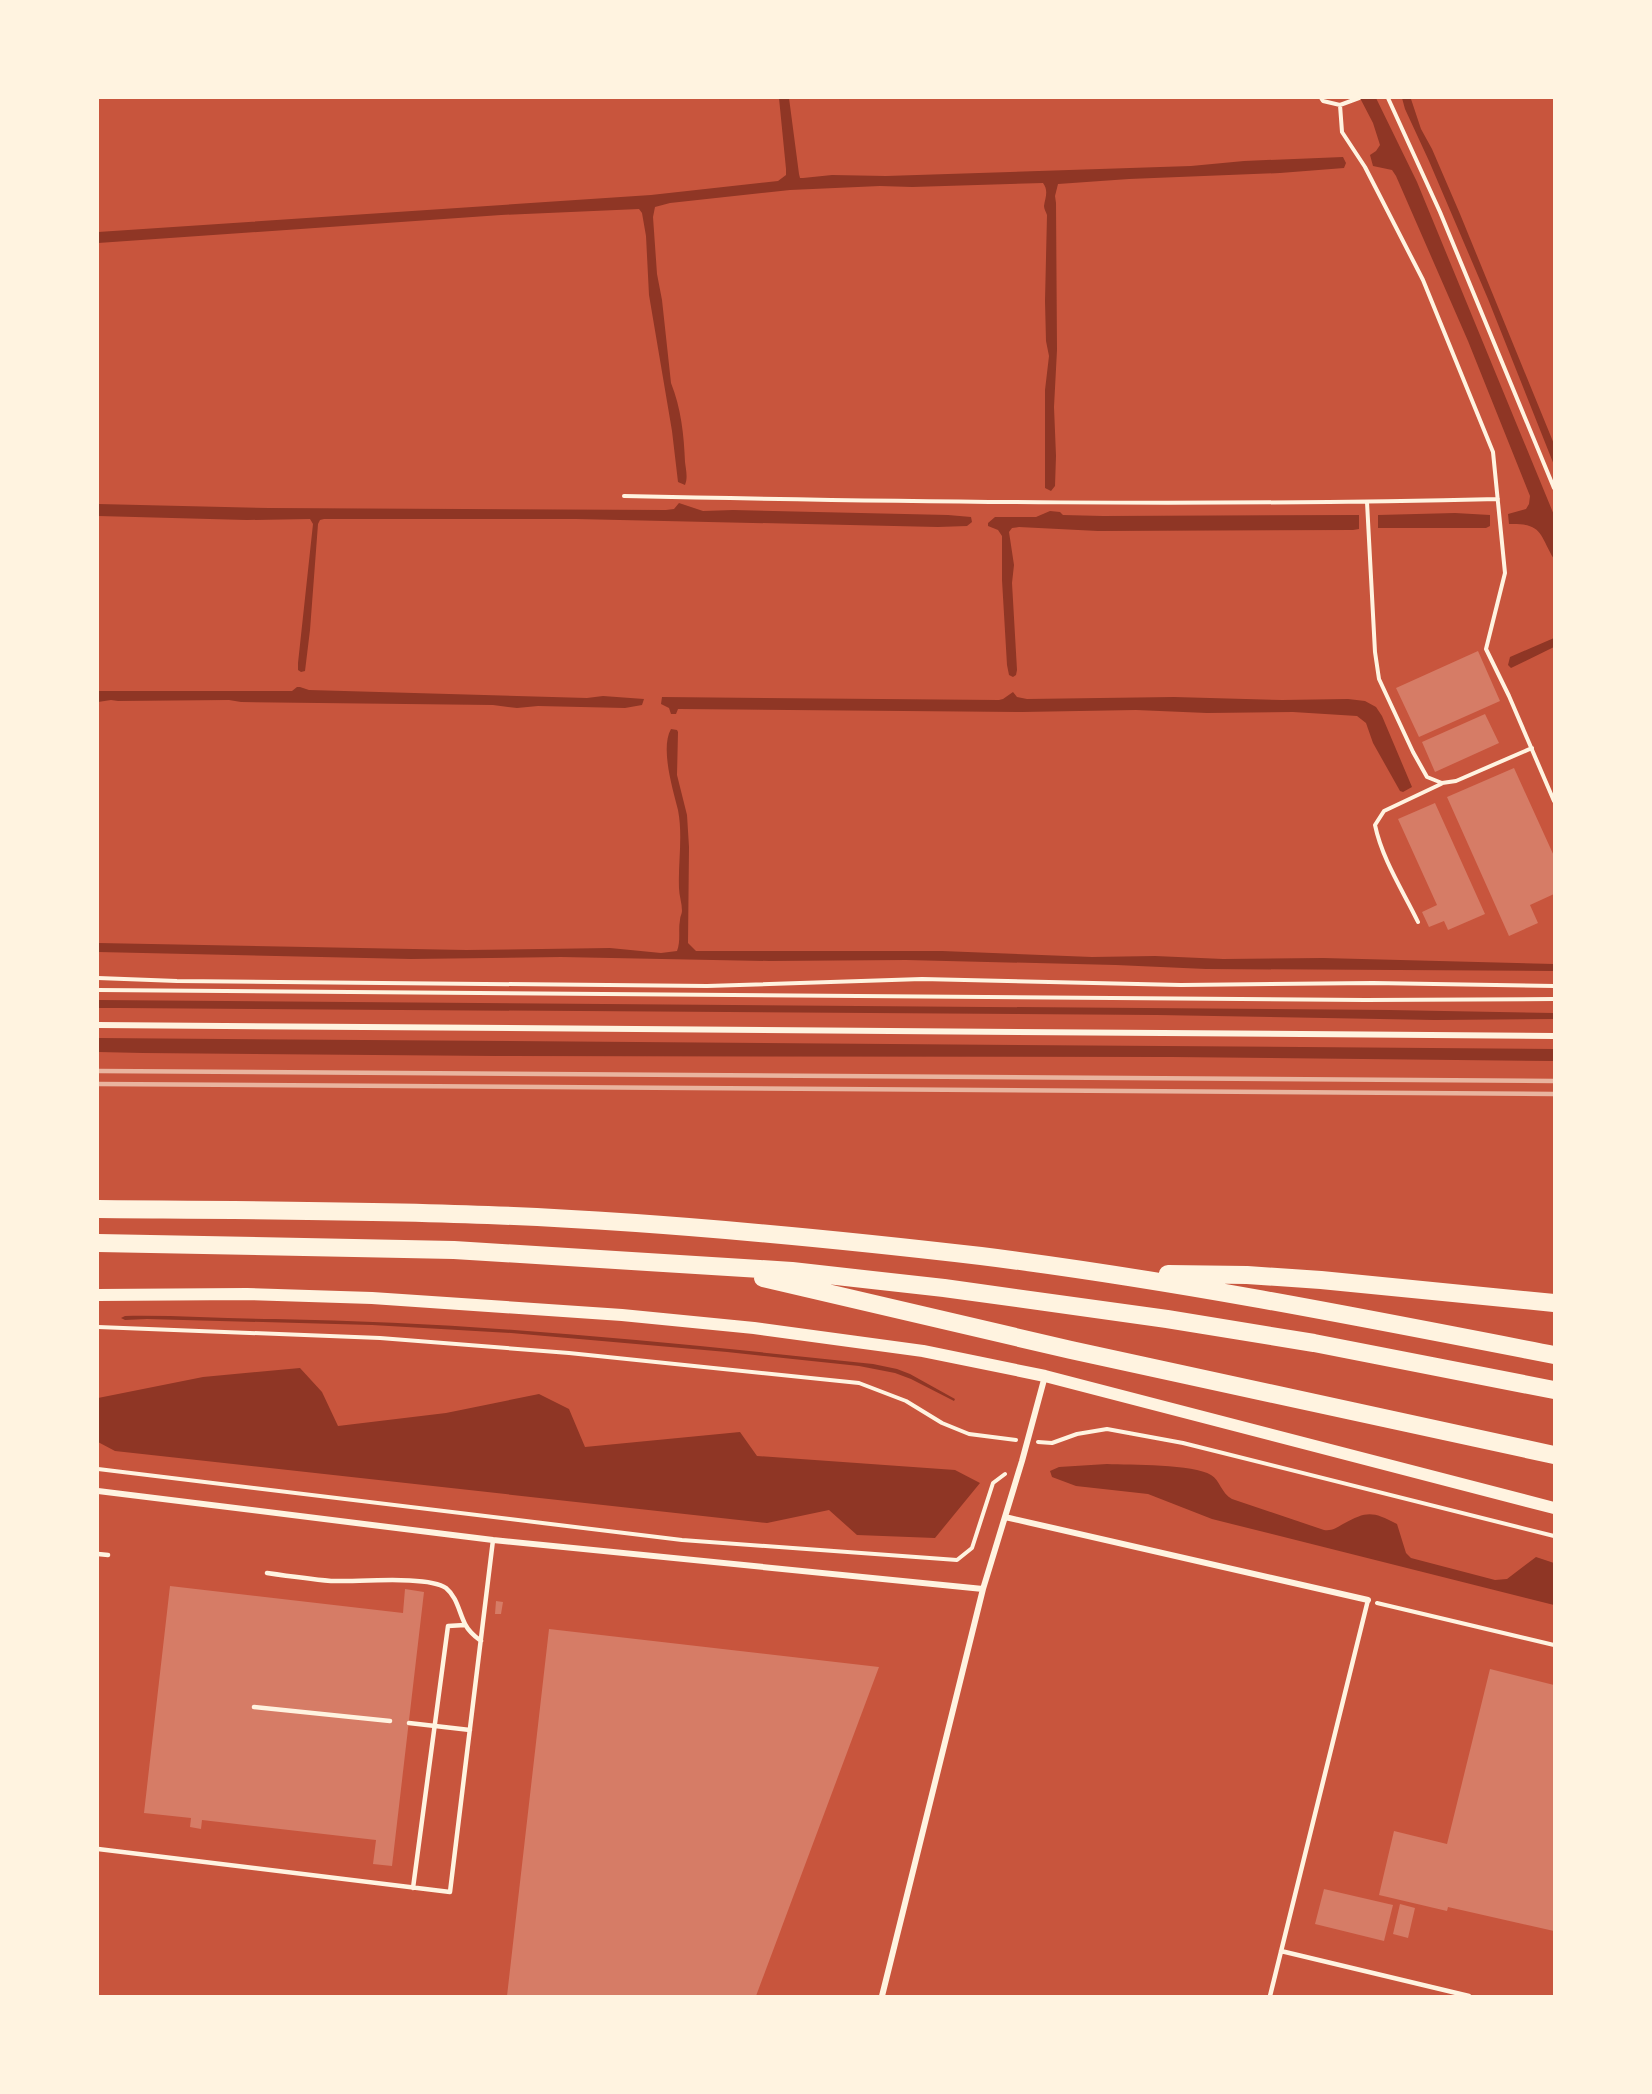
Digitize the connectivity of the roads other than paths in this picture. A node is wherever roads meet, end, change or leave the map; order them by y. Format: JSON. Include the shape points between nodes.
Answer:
{"nodes":[{"id":1,"x":98,"y":1025,"type":"edge"},
{"id":2,"x":1554,"y":1036,"type":"edge"},
{"id":3,"x":98,"y":1209,"type":"edge"},
{"id":4,"x":98,"y":1243,"type":"edge"},
{"id":5,"x":711,"y":1266,"type":"junction"},
{"id":6,"x":1106,"y":1274,"type":"junction"},
{"id":7,"x":98,"y":1295,"type":"edge"},
{"id":8,"x":1554,"y":1303,"type":"edge"},
{"id":9,"x":1554,"y":1355,"type":"edge"},
{"id":10,"x":1045,"y":1376,"type":"junction"},
{"id":11,"x":1554,"y":1390,"type":"edge"},
{"id":12,"x":1554,"y":1455,"type":"edge"},
{"id":13,"x":98,"y":1491,"type":"edge"},
{"id":14,"x":1554,"y":1508,"type":"edge"},
{"id":15,"x":1005,"y":1517,"type":"junction"},
{"id":16,"x":493,"y":1540,"type":"junction"},
{"id":17,"x":98,"y":1554,"type":"edge"},
{"id":18,"x":108,"y":1555,"type":"dead end"},
{"id":19,"x":267,"y":1573,"type":"dead end"},
{"id":20,"x":983,"y":1589,"type":"junction"},
{"id":21,"x":1368,"y":1600,"type":"joint"},
{"id":22,"x":465,"y":1625,"type":"junction"},
{"id":23,"x":481,"y":1641,"type":"junction"},
{"id":24,"x":254,"y":1707,"type":"dead end"},
{"id":25,"x":390,"y":1721,"type":"dead end"},
{"id":26,"x":409,"y":1723,"type":"dead end"},
{"id":27,"x":434,"y":1726,"type":"junction"},
{"id":28,"x":470,"y":1730,"type":"junction"},
{"id":29,"x":98,"y":1849,"type":"edge"},
{"id":30,"x":413,"y":1888,"type":"junction"},
{"id":31,"x":1281,"y":1951,"type":"junction"},
{"id":32,"x":882,"y":1996,"type":"edge"},
{"id":33,"x":1270,"y":1996,"type":"edge"},
{"id":34,"x":1469,"y":1996,"type":"edge"}],
"edges":[{"from":1,"to":2,"type":"street"},
{"from":3,"to":6,"type":"highway","via":[[493,1215],[808,1238]]},
{"from":4,"to":5,"type":"highway","via":[[454,1250]]},
{"from":5,"to":11,"type":"highway","via":[[944,1288],[1167,1319]]},
{"from":5,"to":12,"type":"highway","via":[[1071,1350]]},
{"from":6,"to":8,"type":"highway","via":[[1247,1275]]},
{"from":6,"to":9,"type":"highway","via":[[1242,1295]]},
{"from":7,"to":10,"type":"main road","via":[[248,1294],[622,1315],[923,1351]]},
{"from":10,"to":14,"type":"main road"},
{"from":10,"to":15,"type":"street"},
{"from":13,"to":16,"type":"street"},
{"from":15,"to":20,"type":"street"},
{"from":15,"to":21,"type":"street"},
{"from":16,"to":20,"type":"street"},
{"from":16,"to":23,"type":"lane"},
{"from":17,"to":18,"type":"lane"},
{"from":19,"to":22,"type":"lane","via":[[331,1581],[440,1584],[454,1597]]},
{"from":20,"to":32,"type":"street"},
{"from":21,"to":31,"type":"lane"},
{"from":22,"to":23,"type":"lane"},
{"from":22,"to":27,"type":"lane","via":[[448,1626]]},
{"from":23,"to":28,"type":"lane"},
{"from":24,"to":25,"type":"lane"},
{"from":26,"to":27,"type":"lane"},
{"from":27,"to":28,"type":"lane"},
{"from":27,"to":30,"type":"lane"},
{"from":28,"to":30,"type":"lane","via":[[450,1892]]},
{"from":29,"to":30,"type":"lane"},
{"from":31,"to":33,"type":"lane"},
{"from":31,"to":34,"type":"lane"}]}
